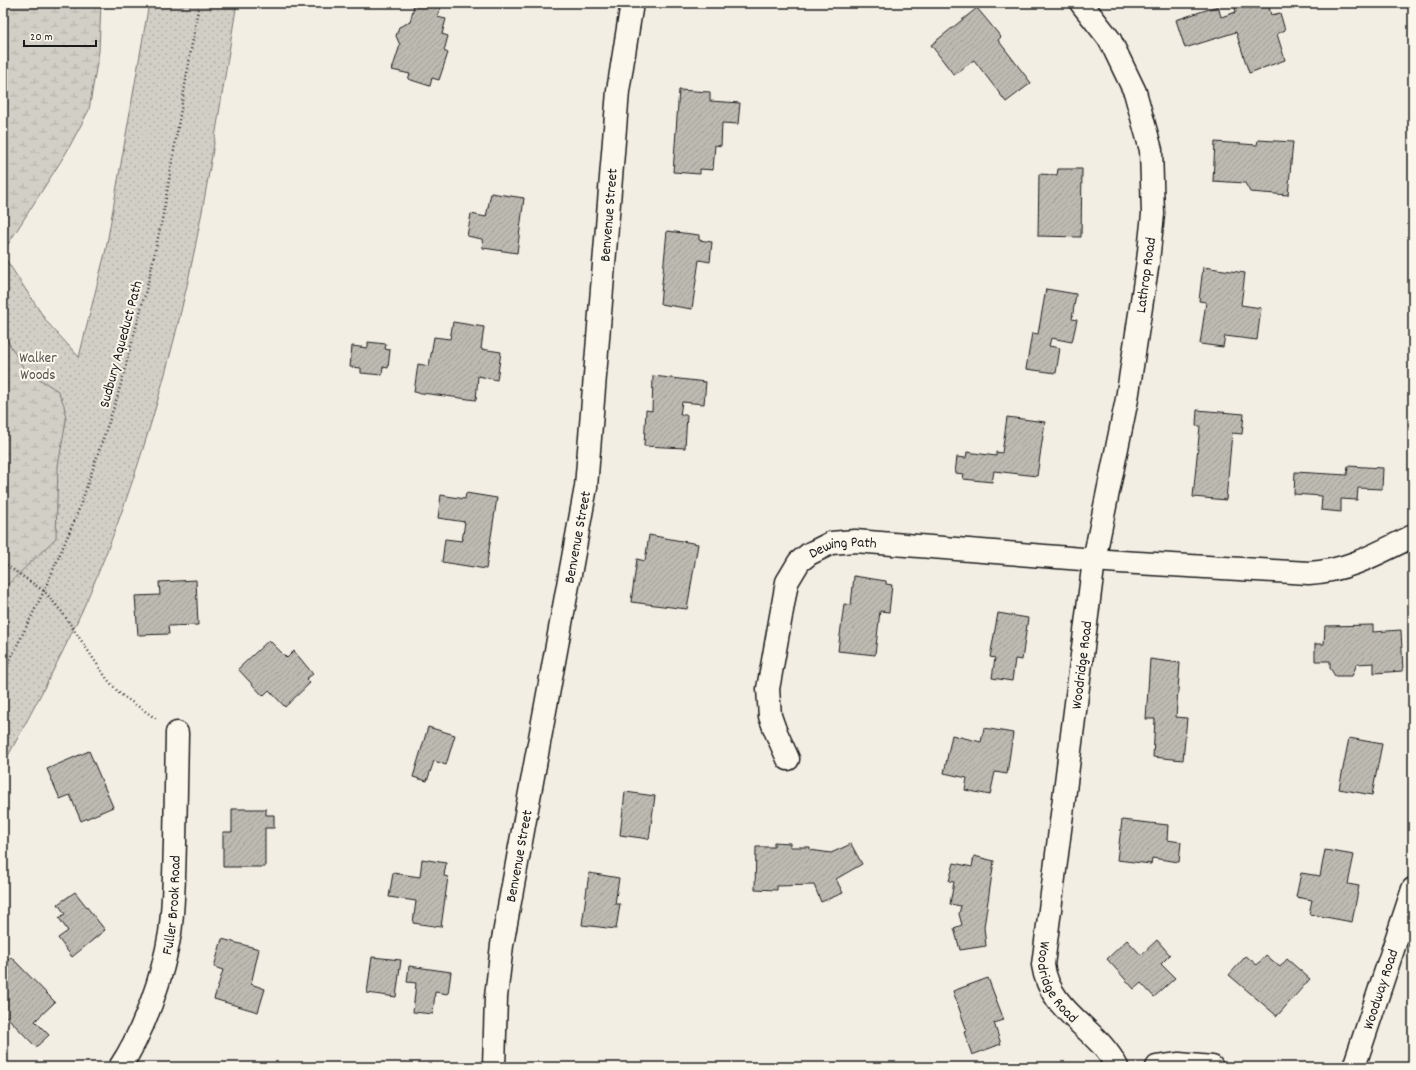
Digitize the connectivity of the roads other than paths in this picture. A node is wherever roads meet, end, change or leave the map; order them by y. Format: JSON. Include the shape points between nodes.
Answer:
{"nodes":[{"id":1,"x":632,"y":3,"type":"edge"},
{"id":2,"x":1081,"y":3,"type":"edge"},
{"id":3,"x":1413,"y":536,"type":"edge"},
{"id":4,"x":1094,"y":560,"type":"junction"},
{"id":5,"x":177,"y":733,"type":"road end"},
{"id":6,"x":788,"y":759,"type":"dead end"},
{"id":7,"x":1413,"y":889,"type":"edge"},
{"id":8,"x":120,"y":1067,"type":"edge"},
{"id":9,"x":494,"y":1067,"type":"edge"},
{"id":10,"x":1117,"y":1067,"type":"edge"},
{"id":11,"x":1157,"y":1067,"type":"edge"},
{"id":12,"x":1212,"y":1067,"type":"edge"},
{"id":13,"x":1354,"y":1067,"type":"edge"}],
"edges":[{"from":1,"to":9,"type":"street","name":"Benvenue Street","via":[[618,92],[586,487],[502,945],[496,997]]},
{"from":2,"to":4,"type":"street","name":"Lathrop Road","via":[[1110,40],[1135,92],[1151,150],[1153,193],[1151,237],[1127,399]]},
{"from":3,"to":4,"type":"street","via":[[1353,565],[1324,572]]},
{"from":4,"to":6,"type":"street","name":"Dewing Path","via":[[855,541],[831,543],[809,554],[799,562],[788,582],[768,689],[770,716]]},
{"from":4,"to":10,"type":"street","name":"Woodridge Road","via":[[1043,965],[1045,979],[1058,1003],[1101,1045]]},
{"from":5,"to":8,"type":"street","name":"Fuller Brook Road","via":[[170,934],[149,1006]]},
{"from":7,"to":13,"type":"street","name":"Woodway Road"},
{"from":11,"to":12,"type":"street","via":[[1179,1064]]}]}
